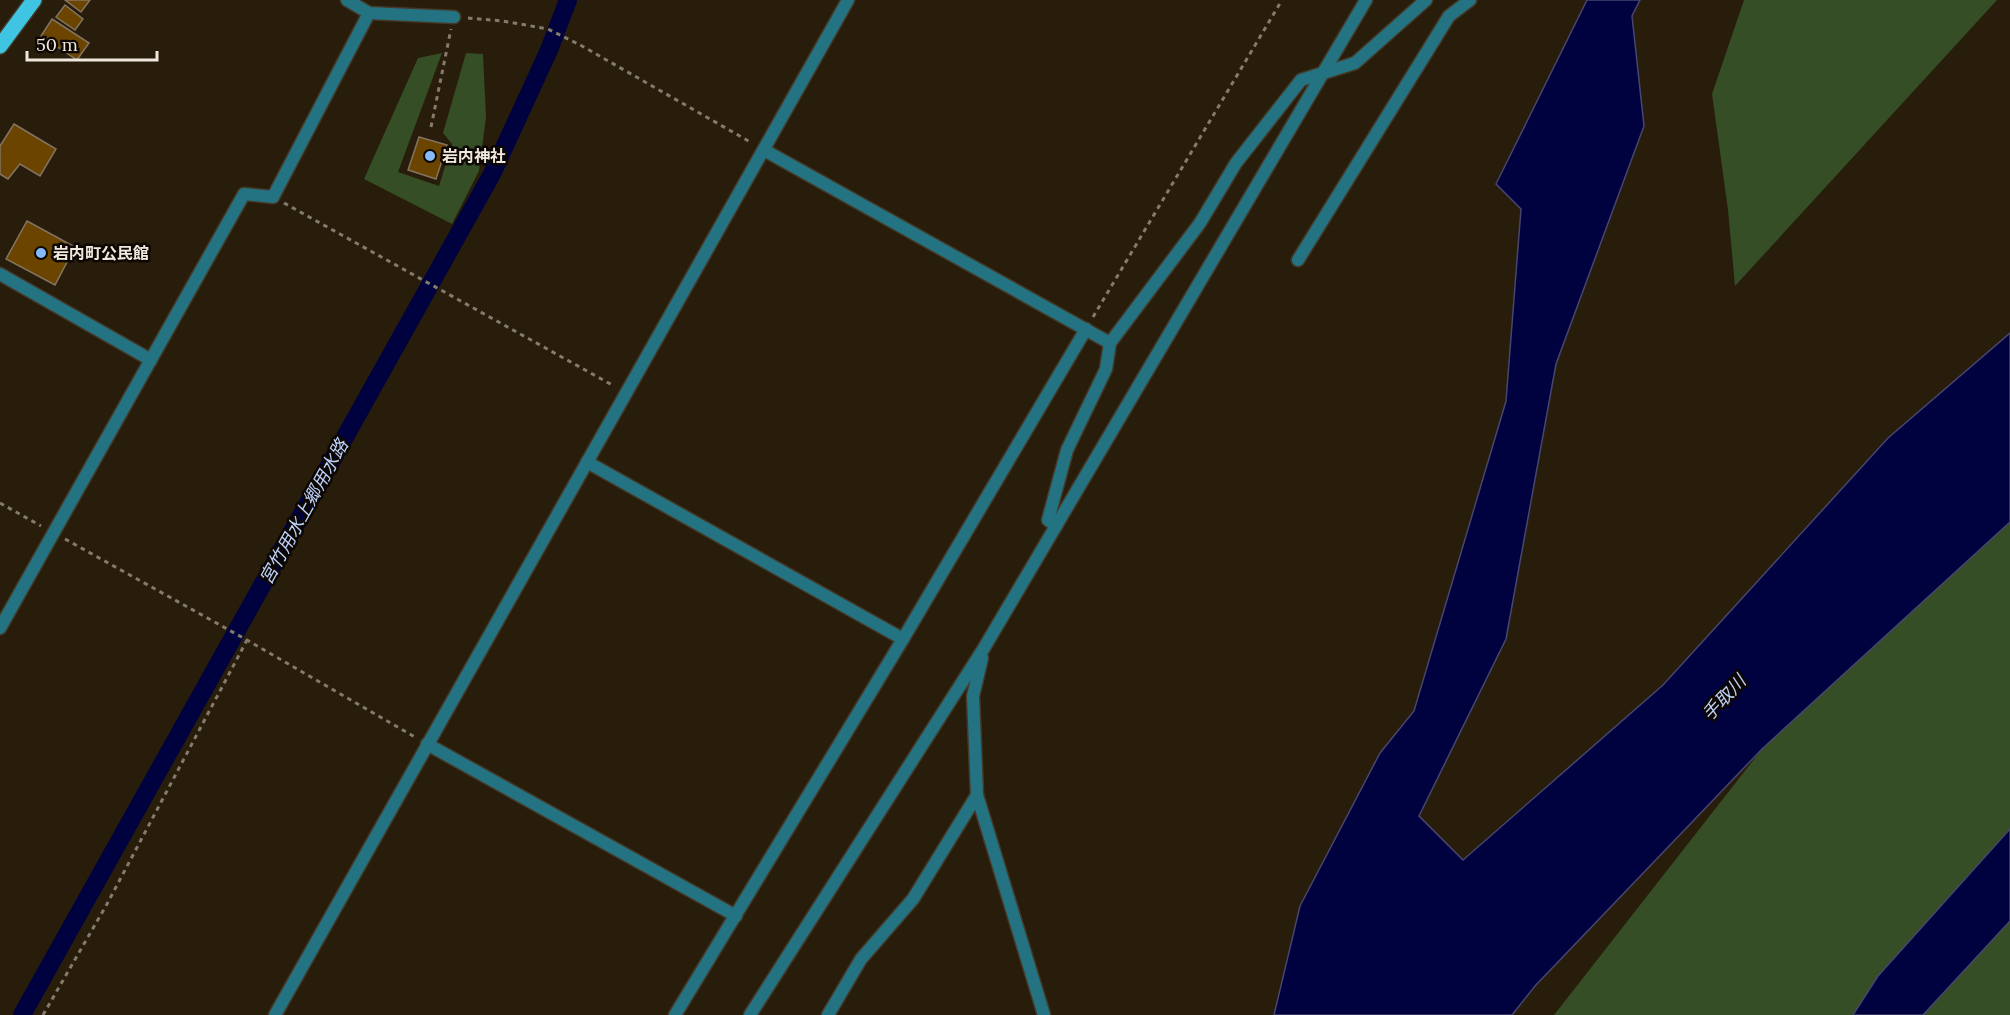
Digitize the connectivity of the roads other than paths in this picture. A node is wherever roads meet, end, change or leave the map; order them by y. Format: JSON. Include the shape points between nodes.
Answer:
{"nodes":[{"id":1,"x":34,"y":0,"type":"edge"},
{"id":2,"x":347,"y":0,"type":"edge"},
{"id":3,"x":848,"y":0,"type":"edge"},
{"id":4,"x":1366,"y":0,"type":"edge"},
{"id":5,"x":1426,"y":0,"type":"edge"},
{"id":6,"x":1470,"y":0,"type":"edge"},
{"id":7,"x":369,"y":13,"type":"junction"},
{"id":8,"x":454,"y":17,"type":"road end"},
{"id":9,"x":5,"y":29,"type":"edge"},
{"id":10,"x":0,"y":46,"type":"edge"},
{"id":11,"x":1323,"y":73,"type":"junction"},
{"id":12,"x":764,"y":150,"type":"junction"},
{"id":13,"x":1298,"y":260,"type":"dead end"},
{"id":14,"x":0,"y":274,"type":"edge"},
{"id":15,"x":1086,"y":329,"type":"junction"},
{"id":16,"x":1110,"y":343,"type":"junction"},
{"id":17,"x":151,"y":360,"type":"junction"},
{"id":18,"x":587,"y":462,"type":"junction"},
{"id":19,"x":1056,"y":526,"type":"junction"},
{"id":20,"x":0,"y":628,"type":"edge"},
{"id":21,"x":903,"y":639,"type":"junction"},
{"id":22,"x":984,"y":648,"type":"junction"},
{"id":23,"x":427,"y":744,"type":"junction"},
{"id":24,"x":977,"y":795,"type":"junction"},
{"id":25,"x":736,"y":916,"type":"junction"},
{"id":26,"x":275,"y":1015,"type":"edge"},
{"id":27,"x":675,"y":1015,"type":"edge"},
{"id":28,"x":750,"y":1015,"type":"edge"},
{"id":29,"x":828,"y":1015,"type":"edge"},
{"id":30,"x":1044,"y":1015,"type":"edge"}],
"edges":[{"from":1,"to":9,"type":"main road"},
{"from":2,"to":7,"type":"street"},
{"from":3,"to":12,"type":"street"},
{"from":4,"to":11,"type":"street"},
{"from":5,"to":11,"type":"street","via":[[1355,63]]},
{"from":6,"to":13,"type":"street","via":[[1449,16]]},
{"from":7,"to":8,"type":"street"},
{"from":7,"to":17,"type":"street","via":[[273,197],[244,194]]},
{"from":9,"to":10,"type":"main road"},
{"from":11,"to":16,"type":"street","via":[[1301,80],[1236,162],[1200,223]]},
{"from":11,"to":19,"type":"street"},
{"from":12,"to":15,"type":"street"},
{"from":12,"to":18,"type":"street"},
{"from":14,"to":17,"type":"street"},
{"from":15,"to":16,"type":"street"},
{"from":15,"to":21,"type":"street"},
{"from":16,"to":19,"type":"street","via":[[1106,369],[1067,450],[1048,520]]},
{"from":17,"to":20,"type":"street"},
{"from":18,"to":21,"type":"street"},
{"from":18,"to":23,"type":"street"},
{"from":19,"to":22,"type":"street"},
{"from":21,"to":25,"type":"street"},
{"from":22,"to":24,"type":"street","via":[[974,696]]},
{"from":22,"to":28,"type":"street"},
{"from":23,"to":25,"type":"street"},
{"from":23,"to":26,"type":"street"},
{"from":24,"to":29,"type":"street","via":[[913,899],[861,959]]},
{"from":24,"to":30,"type":"street"},
{"from":25,"to":27,"type":"street"}]}
